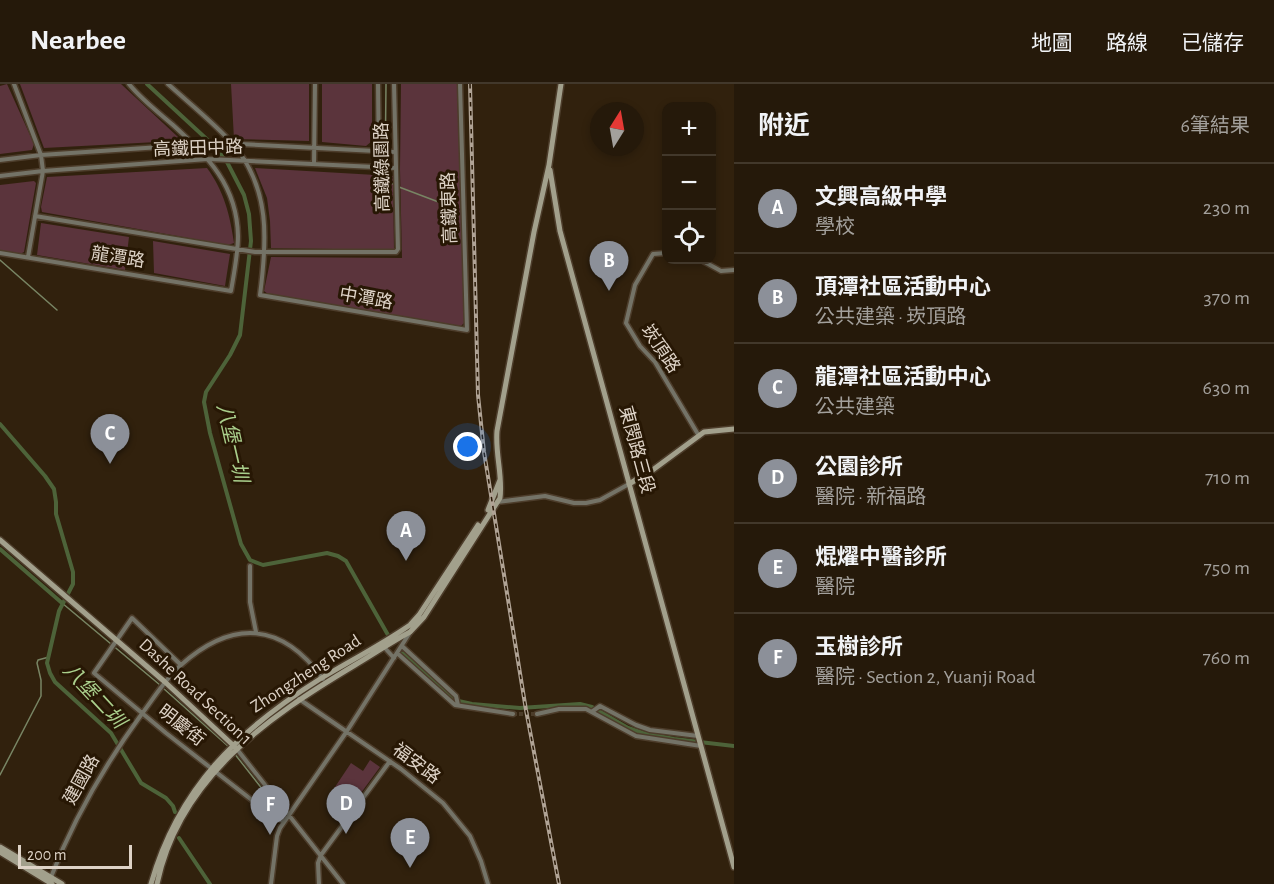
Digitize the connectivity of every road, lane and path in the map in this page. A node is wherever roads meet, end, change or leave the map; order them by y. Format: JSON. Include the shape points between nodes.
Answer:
{"nodes":[{"id":1,"x":14,"y":84,"type":"edge"},
{"id":2,"x":129,"y":84,"type":"edge"},
{"id":3,"x":168,"y":84,"type":"edge"},
{"id":4,"x":315,"y":84,"type":"edge"},
{"id":5,"x":378,"y":84,"type":"edge"},
{"id":6,"x":394,"y":84,"type":"edge"},
{"id":7,"x":460,"y":84,"type":"edge"},
{"id":8,"x":561,"y":84,"type":"edge"},
{"id":9,"x":231,"y":143,"type":"junction"},
{"id":10,"x":194,"y":145,"type":"junction"},
{"id":11,"x":314,"y":148,"type":"junction"},
{"id":12,"x":378,"y":151,"type":"junction"},
{"id":13,"x":395,"y":152,"type":"junction"},
{"id":14,"x":41,"y":155,"type":"junction"},
{"id":15,"x":208,"y":159,"type":"junction"},
{"id":16,"x":0,"y":160,"type":"edge"},
{"id":17,"x":245,"y":161,"type":"junction"},
{"id":18,"x":314,"y":164,"type":"junction"},
{"id":19,"x":549,"y":165,"type":"junction"},
{"id":20,"x":379,"y":167,"type":"junction"},
{"id":21,"x":396,"y":168,"type":"junction"},
{"id":22,"x":43,"y":171,"type":"junction"},
{"id":23,"x":0,"y":176,"type":"edge"},
{"id":24,"x":35,"y":216,"type":"junction"},
{"id":25,"x":237,"y":249,"type":"junction"},
{"id":26,"x":266,"y":252,"type":"junction"},
{"id":27,"x":0,"y":253,"type":"edge"},
{"id":28,"x":662,"y":254,"type":"edge"},
{"id":29,"x":28,"y":257,"type":"junction"},
{"id":30,"x":708,"y":264,"type":"edge"},
{"id":31,"x":734,"y":270,"type":"edge"},
{"id":32,"x":467,"y":330,"type":"joint"},
{"id":33,"x":734,"y":429,"type":"edge"},
{"id":34,"x":699,"y":436,"type":"junction"},
{"id":35,"x":501,"y":478,"type":"junction"},
{"id":36,"x":629,"y":484,"type":"junction"},
{"id":37,"x":497,"y":502,"type":"junction"},
{"id":38,"x":489,"y":507,"type":"junction"},
{"id":39,"x":0,"y":540,"type":"edge"},
{"id":40,"x":250,"y":566,"type":"dead end"},
{"id":41,"x":419,"y":615,"type":"junction"},
{"id":42,"x":256,"y":632,"type":"junction"},
{"id":43,"x":410,"y":632,"type":"junction"},
{"id":44,"x":396,"y":637,"type":"junction"},
{"id":45,"x":116,"y":641,"type":"junction"},
{"id":46,"x":384,"y":644,"type":"junction"},
{"id":47,"x":402,"y":646,"type":"junction"},
{"id":48,"x":396,"y":656,"type":"junction"},
{"id":49,"x":181,"y":665,"type":"junction"},
{"id":50,"x":324,"y":680,"type":"junction"},
{"id":51,"x":165,"y":682,"type":"junction"},
{"id":52,"x":297,"y":697,"type":"junction"},
{"id":53,"x":458,"y":705,"type":"junction"},
{"id":54,"x":592,"y":712,"type":"junction"},
{"id":55,"x":142,"y":713,"type":"junction"},
{"id":56,"x":513,"y":714,"type":"tunnel mouth"},
{"id":57,"x":537,"y":714,"type":"tunnel mouth"},
{"id":58,"x":347,"y":731,"type":"junction"},
{"id":59,"x":700,"y":741,"type":"junction"},
{"id":60,"x":235,"y":746,"type":"junction"},
{"id":61,"x":390,"y":761,"type":"junction"},
{"id":62,"x":213,"y":769,"type":"junction"},
{"id":63,"x":289,"y":815,"type":"junction"},
{"id":64,"x":284,"y":822,"type":"junction"},
{"id":65,"x":177,"y":824,"type":"junction"},
{"id":66,"x":0,"y":847,"type":"edge"},
{"id":67,"x":0,"y":852,"type":"edge"},
{"id":68,"x":321,"y":855,"type":"junction"},
{"id":69,"x":734,"y":867,"type":"edge"},
{"id":70,"x":50,"y":882,"type":"edge"},
{"id":71,"x":62,"y":884,"type":"edge"},
{"id":72,"x":151,"y":884,"type":"edge"},
{"id":73,"x":157,"y":884,"type":"edge"},
{"id":74,"x":272,"y":884,"type":"edge"},
{"id":75,"x":319,"y":884,"type":"edge"},
{"id":76,"x":343,"y":884,"type":"edge"},
{"id":77,"x":488,"y":884,"type":"edge"}],
"edges":[{"from":1,"to":14,"type":"street"},
{"from":2,"to":10,"type":"street"},
{"from":3,"to":9,"type":"street"},
{"from":4,"to":11,"type":"street"},
{"from":5,"to":12,"type":"street","name":"高鐵綠園路"},
{"from":6,"to":13,"type":"street","name":"高鐵綠園路"},
{"from":7,"to":32,"type":"street","name":"高鐵東路"},
{"from":8,"to":19,"type":"street"},
{"from":9,"to":10,"type":"street","name":"高鐵田中路"},
{"from":9,"to":11,"type":"street","name":"高鐵田中路"},
{"from":9,"to":17,"type":"street"},
{"from":10,"to":14,"type":"street","name":"高鐵田中路"},
{"from":10,"to":15,"type":"street"},
{"from":11,"to":12,"type":"street","name":"高鐵田中路"},
{"from":11,"to":18,"type":"street"},
{"from":12,"to":13,"type":"street","name":"高鐵田中路"},
{"from":12,"to":20,"type":"street","name":"高鐵綠園路"},
{"from":13,"to":21,"type":"street","name":"高鐵綠園路"},
{"from":14,"to":16,"type":"street","name":"高鐵田中路"},
{"from":14,"to":22,"type":"street"},
{"from":15,"to":17,"type":"street","name":"高鐵田中路"},
{"from":15,"to":22,"type":"street","name":"高鐵田中路"},
{"from":15,"to":25,"type":"street","via":[[234,204]]},
{"from":17,"to":18,"type":"street","name":"高鐵田中路"},
{"from":17,"to":26,"type":"street","via":[[262,205]]},
{"from":18,"to":20,"type":"street","name":"高鐵田中路"},
{"from":19,"to":35,"type":"street","via":[[497,431]]},
{"from":19,"to":36,"type":"street","name":"東閔路三段","via":[[560,231]]},
{"from":20,"to":21,"type":"street","name":"高鐵田中路"},
{"from":21,"to":26,"type":"street","name":"高鐵綠園路","via":[[396,252]]},
{"from":22,"to":23,"type":"street","name":"高鐵田中路"},
{"from":22,"to":24,"type":"street"},
{"from":24,"to":25,"type":"street"},
{"from":24,"to":29,"type":"street"},
{"from":25,"to":26,"type":"street"},
{"from":25,"to":29,"type":"street","name":"龍潭路","via":[[231,291]]},
{"from":26,"to":32,"type":"street","name":"中潭路","via":[[260,295]]},
{"from":27,"to":29,"type":"street","name":"龍潭路"},
{"from":28,"to":34,"type":"street","name":"崁頂路","via":[[653,254],[635,285],[626,323],[655,362]]},
{"from":30,"to":31,"type":"street","via":[[721,271]]},
{"from":33,"to":34,"type":"street","via":[[707,431]]},
{"from":34,"to":36,"type":"street"},
{"from":35,"to":37,"type":"street"},
{"from":35,"to":38,"type":"street"},
{"from":36,"to":37,"type":"street","via":[[586,503],[545,496]]},
{"from":36,"to":59,"type":"street","name":"東閔路三段"},
{"from":37,"to":38,"type":"street"},
{"from":37,"to":43,"type":"street","via":[[424,617]]},
{"from":38,"to":41,"type":"street"},
{"from":39,"to":45,"type":"street","name":"Dashe Road Section 1"},
{"from":40,"to":42,"type":"street","via":[[250,602]]},
{"from":41,"to":43,"type":"street"},
{"from":41,"to":44,"type":"street"},
{"from":42,"to":49,"type":"street","name":"建國路","via":[[227,636]]},
{"from":42,"to":50,"type":"street","via":[[292,648]]},
{"from":43,"to":44,"type":"street"},
{"from":43,"to":47,"type":"street"},
{"from":44,"to":46,"type":"street","name":"Zhongzheng Road"},
{"from":45,"to":49,"type":"street","via":[[132,618]]},
{"from":45,"to":51,"type":"street","name":"Dashe Road Section 1"},
{"from":45,"to":55,"type":"street","name":"明慶街","via":[[94,673]]},
{"from":46,"to":48,"type":"street"},
{"from":46,"to":50,"type":"street","name":"Zhongzheng Road"},
{"from":47,"to":48,"type":"street"},
{"from":47,"to":53,"type":"street","via":[[456,696]]},
{"from":48,"to":53,"type":"street"},
{"from":48,"to":58,"type":"street"},
{"from":49,"to":51,"type":"street","name":"建國路"},
{"from":50,"to":52,"type":"street","name":"Zhongzheng Road"},
{"from":51,"to":55,"type":"street","name":"建國路"},
{"from":51,"to":60,"type":"street","name":"Dashe Road Section 1"},
{"from":52,"to":58,"type":"street","name":"福安路"},
{"from":52,"to":60,"type":"street","name":"Zhongzheng Road"},
{"from":53,"to":56,"type":"street"},
{"from":54,"to":57,"type":"street","via":[[574,708]]},
{"from":54,"to":59,"type":"street","via":[[636,736]]},
{"from":54,"to":59,"type":"street","via":[[600,706],[650,730]]},
{"from":55,"to":62,"type":"street","name":"明慶街"},
{"from":55,"to":70,"type":"street","name":"建國路","via":[[94,786]]},
{"from":58,"to":61,"type":"street","name":"福安路"},
{"from":58,"to":63,"type":"street"},
{"from":59,"to":69,"type":"street","name":"東閔路三段"},
{"from":60,"to":62,"type":"street","name":"Zhongzheng Road"},
{"from":60,"to":63,"type":"street","name":"Dashe Road Section 1"},
{"from":61,"to":68,"type":"street"},
{"from":61,"to":77,"type":"street","name":"福安路","via":[[437,797],[458,819],[477,849]]},
{"from":62,"to":64,"type":"street","name":"明慶街"},
{"from":62,"to":65,"type":"street","name":"Zhongzheng Road"},
{"from":63,"to":64,"type":"street"},
{"from":63,"to":68,"type":"street","name":"Dashe Road Section 1"},
{"from":64,"to":74,"type":"street","via":[[277,836]]},
{"from":65,"to":72,"type":"street","name":"Zhongzheng Road","via":[[162,851]]},
{"from":65,"to":73,"type":"street","name":"Zhongzheng Road"},
{"from":66,"to":70,"type":"street"},
{"from":67,"to":70,"type":"street"},
{"from":68,"to":75,"type":"street"},
{"from":68,"to":76,"type":"street","name":"Dashe Road Section 1"},
{"from":70,"to":71,"type":"street"}]}
